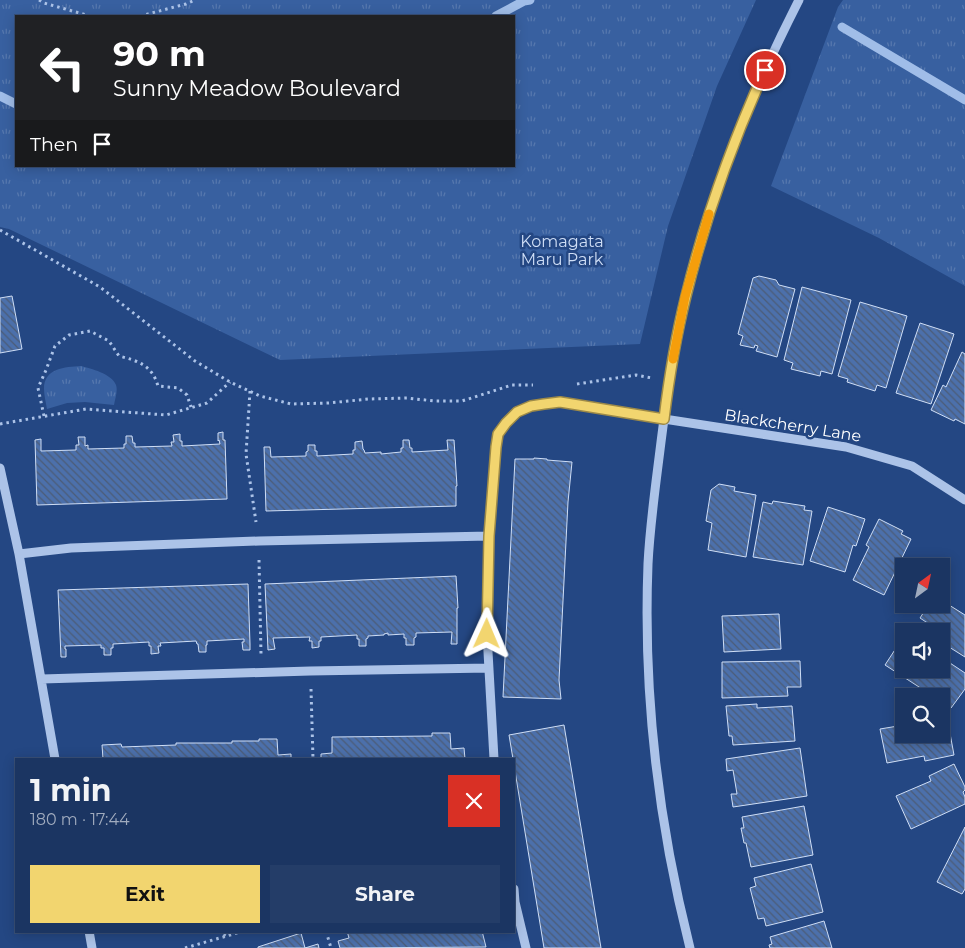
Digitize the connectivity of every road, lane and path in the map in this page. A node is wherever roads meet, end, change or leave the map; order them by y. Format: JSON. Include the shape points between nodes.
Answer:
{"nodes":[{"id":1,"x":38,"y":0,"type":"edge"},
{"id":2,"x":195,"y":0,"type":"edge"},
{"id":3,"x":799,"y":0,"type":"edge"},
{"id":4,"x":86,"y":15,"type":"edge"},
{"id":5,"x":144,"y":15,"type":"edge"},
{"id":6,"x":0,"y":230,"type":"edge"},
{"id":7,"x":636,"y":375,"type":"dead end"},
{"id":8,"x":230,"y":382,"type":"junction"},
{"id":9,"x":576,"y":384,"type":"dead end"},
{"id":10,"x":540,"y":385,"type":"dead end"},
{"id":11,"x":191,"y":407,"type":"junction"},
{"id":12,"x":44,"y":416,"type":"junction"},
{"id":13,"x":664,"y":419,"type":"junction"},
{"id":14,"x":0,"y":424,"type":"edge"},
{"id":15,"x":0,"y":468,"type":"edge"},
{"id":16,"x":965,"y":500,"type":"edge"},
{"id":17,"x":489,"y":536,"type":"junction"},
{"id":18,"x":19,"y":554,"type":"junction"},
{"id":19,"x":489,"y":668,"type":"junction"},
{"id":20,"x":310,"y":671,"type":"junction"},
{"id":21,"x":42,"y":679,"type":"junction"},
{"id":22,"x":56,"y":758,"type":"edge"},
{"id":23,"x":313,"y":758,"type":"edge"},
{"id":24,"x":494,"y":758,"type":"edge"},
{"id":25,"x":515,"y":902,"type":"edge"},
{"id":26,"x":89,"y":933,"type":"edge"},
{"id":27,"x":221,"y":933,"type":"edge"},
{"id":28,"x":237,"y":933,"type":"edge"},
{"id":29,"x":327,"y":933,"type":"edge"},
{"id":30,"x":226,"y":936,"type":"junction"},
{"id":31,"x":92,"y":948,"type":"edge"},
{"id":32,"x":185,"y":948,"type":"edge"},
{"id":33,"x":331,"y":948,"type":"edge"},
{"id":34,"x":526,"y":948,"type":"edge"},
{"id":35,"x":690,"y":948,"type":"edge"}],
"edges":[{"from":1,"to":4,"type":"path"},
{"from":2,"to":5,"type":"path"},
{"from":3,"to":13,"type":"street","via":[[751,101],[704,231],[685,297]]},
{"from":6,"to":8,"type":"path","via":[[100,287],[195,361]]},
{"from":7,"to":9,"type":"path"},
{"from":8,"to":10,"type":"path","via":[[260,396],[291,404],[398,398],[462,401],[512,385]]},
{"from":8,"to":11,"type":"path","via":[[207,402]]},
{"from":11,"to":12,"type":"path","via":[[166,415],[86,409]]},
{"from":11,"to":12,"type":"path","via":[[187,395],[178,388],[158,386],[156,377],[141,362],[119,356],[109,341],[90,331],[69,335],[55,346],[38,388]]},
{"from":12,"to":14,"type":"path"},
{"from":13,"to":16,"type":"street","name":"Blackcherry Lane","via":[[846,446],[912,466]]},
{"from":13,"to":17,"type":"street","name":"Blackcherry Lane","via":[[560,402],[531,406],[517,412],[498,434]]},
{"from":13,"to":35,"type":"street","via":[[653,494],[648,563],[650,700],[666,837]]},
{"from":15,"to":18,"type":"street"},
{"from":17,"to":18,"type":"street","via":[[71,548]]},
{"from":17,"to":19,"type":"street","name":"Blackcherry Lane"},
{"from":18,"to":21,"type":"street"},
{"from":19,"to":20,"type":"street"},
{"from":19,"to":24,"type":"street","name":"Blackcherry Lane"},
{"from":20,"to":21,"type":"street"},
{"from":20,"to":23,"type":"path"},
{"from":21,"to":22,"type":"street"},
{"from":25,"to":34,"type":"street"},
{"from":26,"to":31,"type":"street"},
{"from":27,"to":30,"type":"path"},
{"from":28,"to":30,"type":"path"},
{"from":29,"to":33,"type":"path"},
{"from":30,"to":32,"type":"path"}]}
